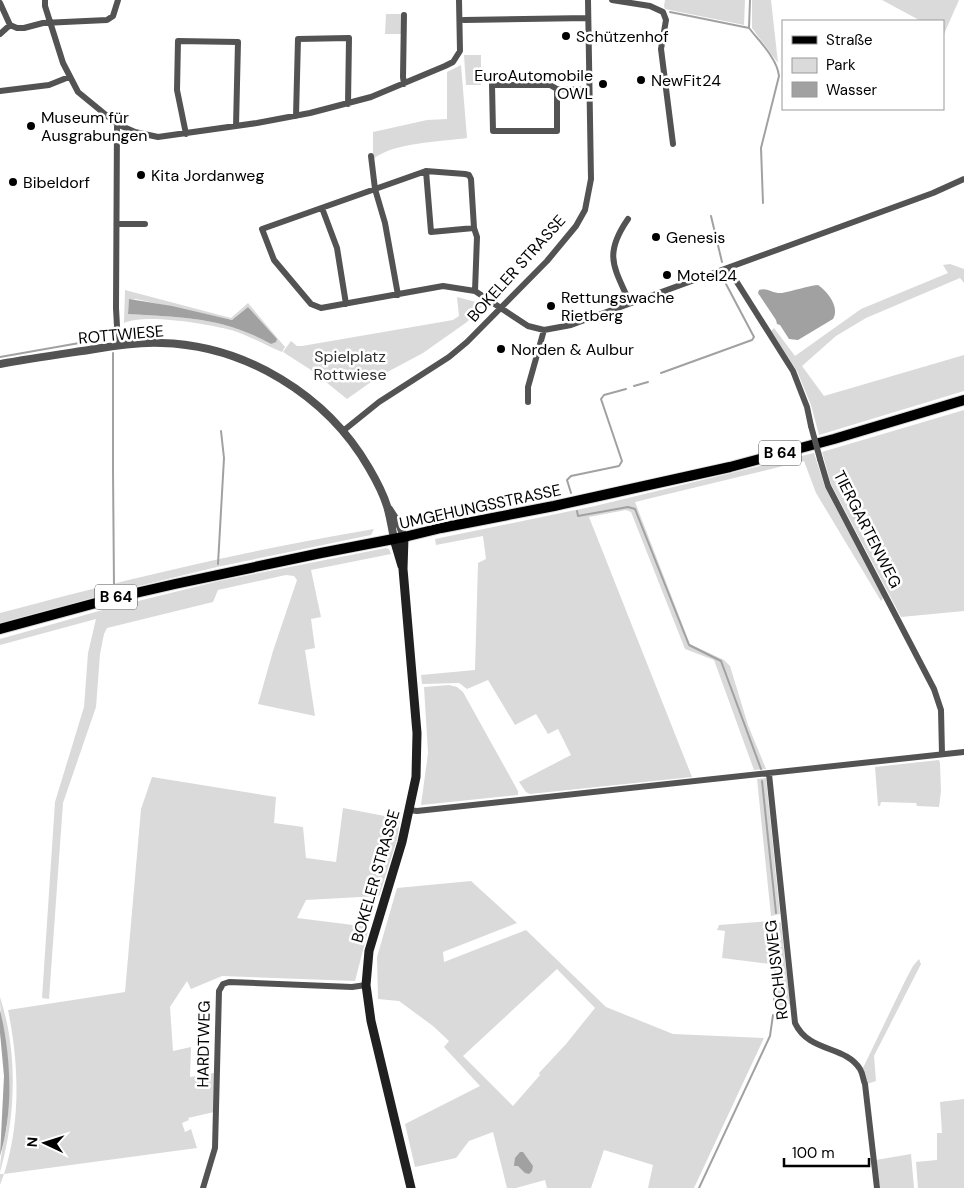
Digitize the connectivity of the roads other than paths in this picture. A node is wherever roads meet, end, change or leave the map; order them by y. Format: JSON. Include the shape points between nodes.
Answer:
{"nodes":[{"id":1,"x":45,"y":0,"type":"edge"},
{"id":2,"x":118,"y":0,"type":"edge"},
{"id":3,"x":459,"y":0,"type":"edge"},
{"id":4,"x":588,"y":0,"type":"edge"},
{"id":5,"x":612,"y":0,"type":"edge"},
{"id":6,"x":0,"y":3,"type":"edge"},
{"id":7,"x":404,"y":15,"type":"dead end"},
{"id":8,"x":588,"y":18,"type":"junction"},
{"id":9,"x":464,"y":20,"type":"dead end"},
{"id":10,"x":49,"y":22,"type":"junction"},
{"id":11,"x":10,"y":25,"type":"junction"},
{"id":12,"x":0,"y":34,"type":"edge"},
{"id":13,"x":69,"y":77,"type":"junction"},
{"id":14,"x":404,"y":84,"type":"junction"},
{"id":15,"x":557,"y":89,"type":"junction"},
{"id":16,"x":589,"y":90,"type":"junction"},
{"id":17,"x":0,"y":91,"type":"edge"},
{"id":18,"x":348,"y":104,"type":"junction"},
{"id":19,"x":296,"y":116,"type":"junction"},
{"id":20,"x":117,"y":124,"type":"junction"},
{"id":21,"x":236,"y":126,"type":"junction"},
{"id":22,"x":186,"y":134,"type":"junction"},
{"id":23,"x":673,"y":144,"type":"dead end"},
{"id":24,"x":371,"y":156,"type":"dead end"},
{"id":25,"x":426,"y":171,"type":"junction"},
{"id":26,"x":964,"y":179,"type":"edge"},
{"id":27,"x":375,"y":189,"type":"junction"},
{"id":28,"x":322,"y":208,"type":"junction"},
{"id":29,"x":628,"y":219,"type":"dead end"},
{"id":30,"x":117,"y":224,"type":"junction"},
{"id":31,"x":145,"y":224,"type":"dead end"},
{"id":32,"x":474,"y":228,"type":"junction"},
{"id":33,"x":728,"y":268,"type":"junction"},
{"id":34,"x":476,"y":291,"type":"junction"},
{"id":35,"x":398,"y":295,"type":"junction"},
{"id":36,"x":630,"y":302,"type":"junction"},
{"id":37,"x":346,"y":304,"type":"junction"},
{"id":38,"x":501,"y":308,"type":"junction"},
{"id":39,"x":544,"y":330,"type":"junction"},
{"id":40,"x":118,"y":345,"type":"junction"},
{"id":41,"x":0,"y":364,"type":"edge"},
{"id":42,"x":964,"y":400,"type":"edge"},
{"id":43,"x":528,"y":402,"type":"dead end"},
{"id":44,"x":343,"y":431,"type":"junction"},
{"id":45,"x":399,"y":538,"type":"junction"},
{"id":46,"x":0,"y":629,"type":"edge"},
{"id":47,"x":964,"y":752,"type":"edge"},
{"id":48,"x":942,"y":754,"type":"junction"},
{"id":49,"x":769,"y":774,"type":"junction"},
{"id":50,"x":410,"y":810,"type":"junction"},
{"id":51,"x":366,"y":985,"type":"junction"},
{"id":52,"x":202,"y":1188,"type":"edge"},
{"id":53,"x":411,"y":1188,"type":"edge"},
{"id":54,"x":877,"y":1188,"type":"edge"}],
"edges":[{"from":1,"to":10,"type":"street"},
{"from":2,"to":10,"type":"street","via":[[113,16],[107,20]]},
{"from":3,"to":14,"type":"street","via":[[460,51],[457,57],[445,66]]},
{"from":4,"to":8,"type":"street","name":"BOKELER STRASSE"},
{"from":5,"to":23,"type":"street","via":[[650,6],[663,12],[666,20],[661,49]]},
{"from":6,"to":11,"type":"street"},
{"from":7,"to":14,"type":"street"},
{"from":8,"to":9,"type":"street"},
{"from":8,"to":16,"type":"street","name":"BOKELER STRASSE"},
{"from":10,"to":11,"type":"street","via":[[24,28]]},
{"from":10,"to":13,"type":"street"},
{"from":11,"to":12,"type":"street"},
{"from":13,"to":17,"type":"street","via":[[49,85]]},
{"from":13,"to":20,"type":"street","via":[[78,92]]},
{"from":14,"to":18,"type":"street"},
{"from":15,"to":15,"type":"street","via":[[550,85],[492,85],[493,131],[557,132]]},
{"from":15,"to":16,"type":"street"},
{"from":16,"to":38,"type":"street","name":"BOKELER STRASSE","via":[[591,178],[585,210],[569,237]]},
{"from":18,"to":19,"type":"street"},
{"from":18,"to":19,"type":"street","via":[[349,38],[298,39]]},
{"from":19,"to":21,"type":"street"},
{"from":20,"to":22,"type":"street","via":[[158,137]]},
{"from":20,"to":30,"type":"street"},
{"from":21,"to":22,"type":"street"},
{"from":21,"to":22,"type":"street","via":[[238,42],[178,41],[178,90]]},
{"from":24,"to":27,"type":"street"},
{"from":25,"to":27,"type":"street"},
{"from":25,"to":32,"type":"street","via":[[469,176]]},
{"from":25,"to":32,"type":"street","via":[[431,232]]},
{"from":26,"to":33,"type":"street","via":[[933,194]]},
{"from":27,"to":28,"type":"street"},
{"from":27,"to":35,"type":"street","via":[[385,223]]},
{"from":28,"to":37,"type":"street","via":[[337,248]]},
{"from":28,"to":37,"type":"street","via":[[262,229],[274,260],[311,304],[321,308]]},
{"from":29,"to":36,"type":"street","via":[[615,242],[613,255],[615,268]]},
{"from":30,"to":31,"type":"street"},
{"from":30,"to":40,"type":"street"},
{"from":32,"to":34,"type":"street","via":[[477,237]]},
{"from":33,"to":36,"type":"street"},
{"from":33,"to":48,"type":"street","name":"TIERGARTENWEG","bridge":true,"via":[[793,371],[807,406],[828,486],[934,689],[940,710]]},
{"from":34,"to":35,"type":"street","via":[[443,286]]},
{"from":34,"to":38,"type":"street"},
{"from":35,"to":37,"type":"street"},
{"from":36,"to":39,"type":"street","via":[[570,325]]},
{"from":38,"to":39,"type":"street","via":[[524,324]]},
{"from":38,"to":44,"type":"street","name":"BOKELER STRASSE","via":[[449,357],[379,402]]},
{"from":39,"to":43,"type":"street","via":[[528,388]]},
{"from":40,"to":41,"type":"street","name":"ROTTWIESE"},
{"from":40,"to":44,"type":"street","name":"ROTTWIESE","via":[[184,344],[235,356],[287,383]]},
{"from":42,"to":45,"type":"main road","name":"UMGEHUNGSSTRASSE","number":"B 64","via":[[730,466]]},
{"from":44,"to":45,"type":"street","name":"ROTTWIESE","via":[[364,459]]},
{"from":45,"to":46,"type":"main road","name":"UMGEHUNGSSTRASSE","number":"B 64","via":[[166,586]]},
{"from":45,"to":50,"type":"main road","name":"BOKELER STRASSE","via":[[417,733],[416,777]]},
{"from":47,"to":48,"type":"street"},
{"from":48,"to":49,"type":"street"},
{"from":49,"to":50,"type":"street"},
{"from":49,"to":54,"type":"street","name":"ROCHUSWEG","via":[[796,1023],[808,1040],[852,1060],[861,1070]]},
{"from":50,"to":51,"type":"main road","name":"BOKELER STRASSE","via":[[373,934]]},
{"from":51,"to":52,"type":"street","name":"HARDTWEG","via":[[223,984],[218,991],[215,1148]]},
{"from":51,"to":53,"type":"main road","name":"BOKELER STRASSE","via":[[371,1021]]}]}
